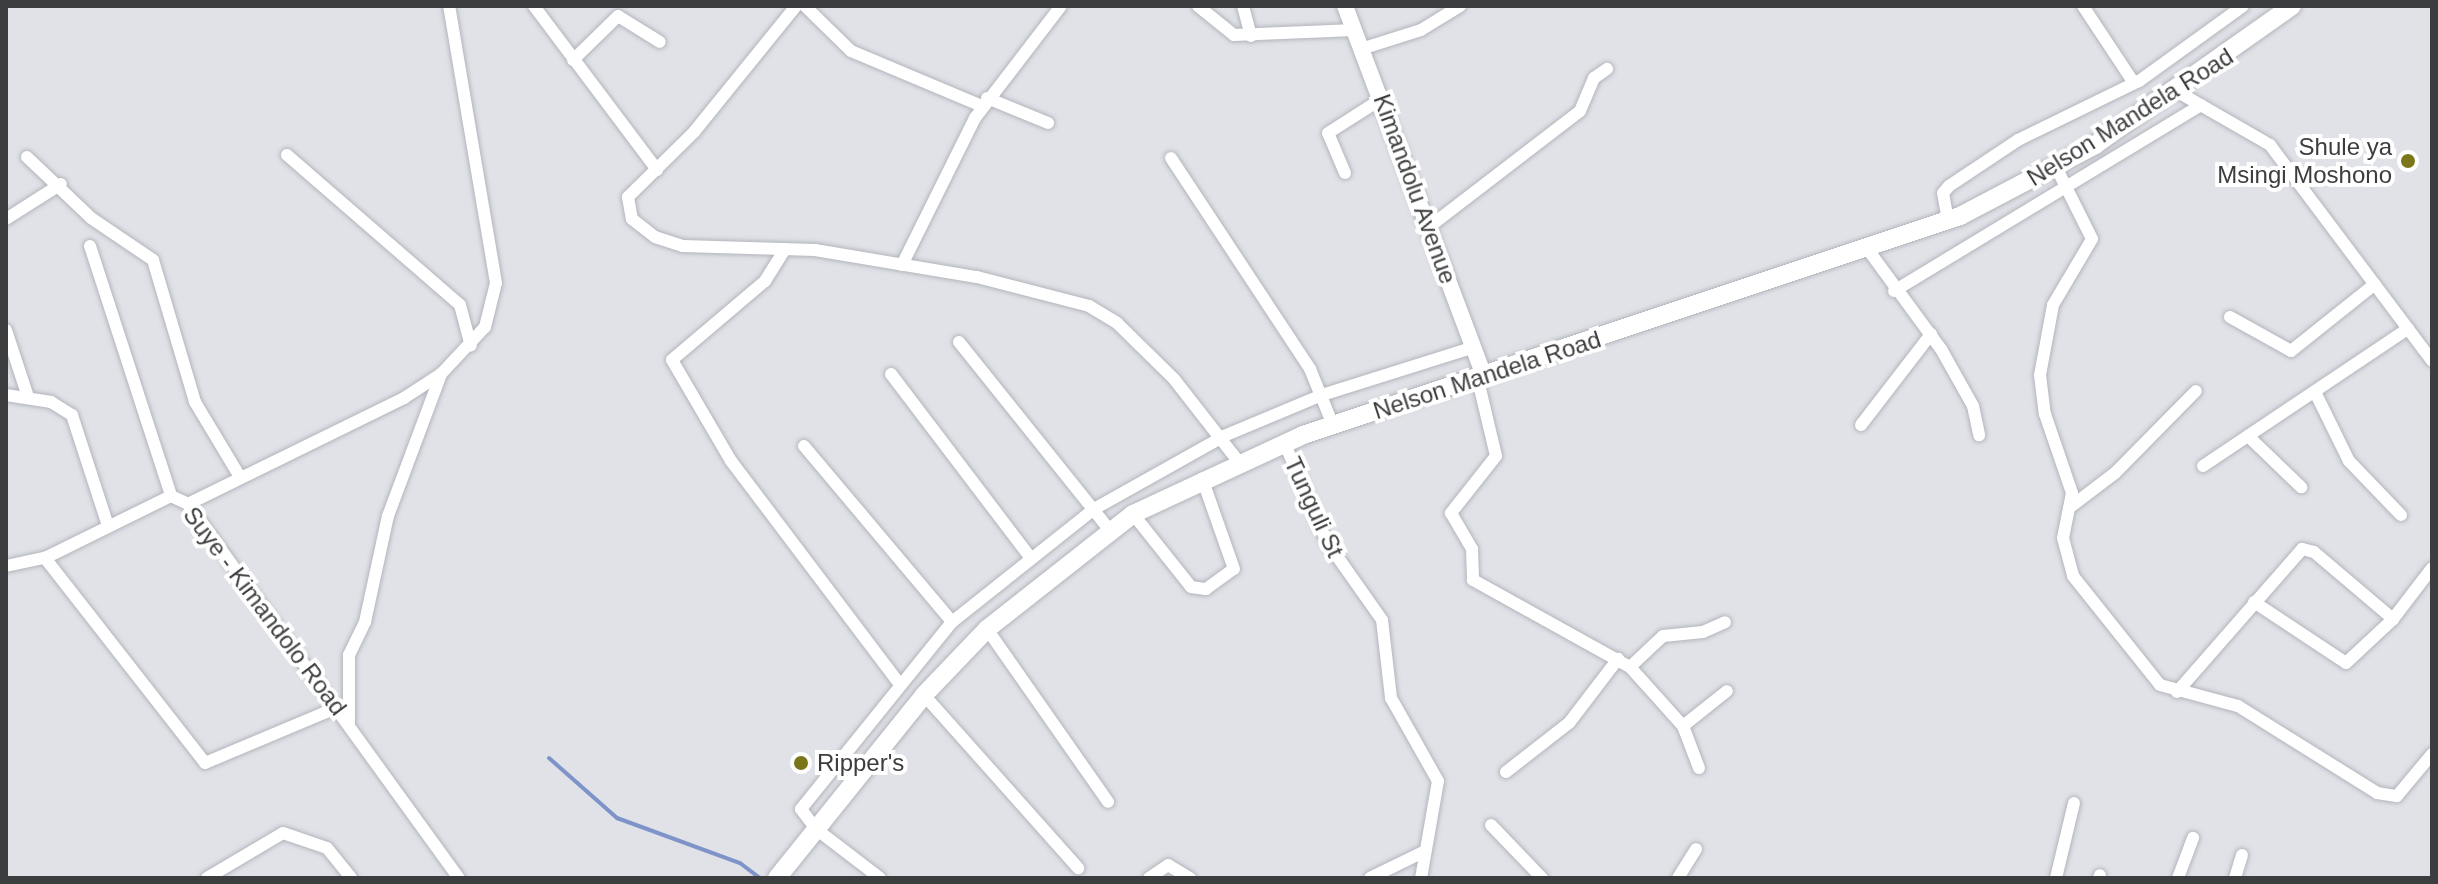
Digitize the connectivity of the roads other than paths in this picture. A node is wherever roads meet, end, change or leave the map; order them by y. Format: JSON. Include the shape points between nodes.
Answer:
{"nodes":[{"id":1,"x":449,"y":6,"type":"edge"},
{"id":2,"x":534,"y":6,"type":"edge"},
{"id":3,"x":796,"y":6,"type":"edge"},
{"id":4,"x":805,"y":6,"type":"edge"},
{"id":5,"x":1061,"y":6,"type":"edge"},
{"id":6,"x":1198,"y":6,"type":"edge"},
{"id":7,"x":1243,"y":6,"type":"edge"},
{"id":8,"x":1345,"y":6,"type":"edge"},
{"id":9,"x":1460,"y":6,"type":"edge"},
{"id":10,"x":2083,"y":6,"type":"edge"},
{"id":11,"x":2243,"y":6,"type":"edge"},
{"id":12,"x":2292,"y":6,"type":"edge"},
{"id":13,"x":1355,"y":30,"type":"junction"},
{"id":14,"x":1251,"y":36,"type":"junction"},
{"id":15,"x":660,"y":42,"type":"dead end"},
{"id":16,"x":1361,"y":49,"type":"junction"},
{"id":17,"x":573,"y":60,"type":"junction"},
{"id":18,"x":1607,"y":69,"type":"dead end"},
{"id":19,"x":2134,"y":83,"type":"junction"},
{"id":20,"x":2178,"y":92,"type":"junction"},
{"id":21,"x":1383,"y":98,"type":"junction"},
{"id":22,"x":985,"y":102,"type":"junction"},
{"id":23,"x":2201,"y":105,"type":"junction"},
{"id":24,"x":1048,"y":123,"type":"dead end"},
{"id":25,"x":287,"y":155,"type":"dead end"},
{"id":26,"x":27,"y":157,"type":"dead end"},
{"id":27,"x":1171,"y":158,"type":"dead end"},
{"id":28,"x":2056,"y":167,"type":"junction"},
{"id":29,"x":657,"y":170,"type":"junction"},
{"id":30,"x":1345,"y":173,"type":"dead end"},
{"id":31,"x":61,"y":184,"type":"junction"},
{"id":32,"x":2068,"y":188,"type":"junction"},
{"id":33,"x":6,"y":219,"type":"edge"},
{"id":34,"x":1948,"y":221,"type":"junction"},
{"id":35,"x":1429,"y":227,"type":"junction"},
{"id":36,"x":90,"y":246,"type":"dead end"},
{"id":37,"x":785,"y":249,"type":"junction"},
{"id":38,"x":1869,"y":251,"type":"junction"},
{"id":39,"x":902,"y":265,"type":"junction"},
{"id":40,"x":2375,"y":284,"type":"junction"},
{"id":41,"x":1894,"y":291,"type":"junction"},
{"id":42,"x":2230,"y":317,"type":"dead end"},
{"id":43,"x":2408,"y":329,"type":"junction"},
{"id":44,"x":6,"y":330,"type":"edge"},
{"id":45,"x":1931,"y":334,"type":"junction"},
{"id":46,"x":959,"y":342,"type":"dead end"},
{"id":47,"x":471,"y":346,"type":"junction"},
{"id":48,"x":1474,"y":347,"type":"junction"},
{"id":49,"x":2432,"y":361,"type":"edge"},
{"id":50,"x":441,"y":374,"type":"junction"},
{"id":51,"x":891,"y":374,"type":"dead end"},
{"id":52,"x":1480,"y":375,"type":"junction"},
{"id":53,"x":2196,"y":391,"type":"dead end"},
{"id":54,"x":2315,"y":392,"type":"junction"},
{"id":55,"x":6,"y":395,"type":"edge"},
{"id":56,"x":1322,"y":395,"type":"junction"},
{"id":57,"x":28,"y":397,"type":"junction"},
{"id":58,"x":1333,"y":425,"type":"junction"},
{"id":59,"x":1861,"y":425,"type":"dead end"},
{"id":60,"x":1979,"y":435,"type":"dead end"},
{"id":61,"x":1224,"y":436,"type":"junction"},
{"id":62,"x":2248,"y":436,"type":"junction"},
{"id":63,"x":1284,"y":442,"type":"junction"},
{"id":64,"x":804,"y":446,"type":"dead end"},
{"id":65,"x":1238,"y":461,"type":"junction"},
{"id":66,"x":2203,"y":466,"type":"dead end"},
{"id":67,"x":240,"y":477,"type":"junction"},
{"id":68,"x":1202,"y":478,"type":"junction"},
{"id":69,"x":2301,"y":487,"type":"dead end"},
{"id":70,"x":171,"y":496,"type":"junction"},
{"id":71,"x":188,"y":504,"type":"junction"},
{"id":72,"x":2069,"y":508,"type":"junction"},
{"id":73,"x":1094,"y":509,"type":"junction"},
{"id":74,"x":1133,"y":514,"type":"junction"},
{"id":75,"x":2401,"y":515,"type":"dead end"},
{"id":76,"x":108,"y":526,"type":"junction"},
{"id":77,"x":1109,"y":529,"type":"junction"},
{"id":78,"x":1030,"y":557,"type":"junction"},
{"id":79,"x":45,"y":558,"type":"junction"},
{"id":80,"x":6,"y":566,"type":"edge"},
{"id":81,"x":2432,"y":568,"type":"edge"},
{"id":82,"x":2254,"y":602,"type":"junction"},
{"id":83,"x":2393,"y":619,"type":"junction"},
{"id":84,"x":952,"y":622,"type":"junction"},
{"id":85,"x":1725,"y":622,"type":"dead end"},
{"id":86,"x":987,"y":629,"type":"junction"},
{"id":87,"x":1618,"y":659,"type":"junction"},
{"id":88,"x":1630,"y":667,"type":"junction"},
{"id":89,"x":899,"y":683,"type":"junction"},
{"id":90,"x":1727,"y":691,"type":"dead end"},
{"id":91,"x":2177,"y":692,"type":"junction"},
{"id":92,"x":924,"y":695,"type":"junction"},
{"id":93,"x":338,"y":707,"type":"junction"},
{"id":94,"x":349,"y":722,"type":"junction"},
{"id":95,"x":1683,"y":726,"type":"junction"},
{"id":96,"x":2432,"y":754,"type":"edge"},
{"id":97,"x":1699,"y":768,"type":"dead end"},
{"id":98,"x":1506,"y":772,"type":"dead end"},
{"id":99,"x":1108,"y":802,"type":"dead end"},
{"id":100,"x":2074,"y":803,"type":"dead end"},
{"id":101,"x":1491,"y":825,"type":"dead end"},
{"id":102,"x":816,"y":829,"type":"junction"},
{"id":103,"x":2193,"y":838,"type":"dead end"},
{"id":104,"x":1696,"y":849,"type":"dead end"},
{"id":105,"x":1423,"y":852,"type":"junction"},
{"id":106,"x":2242,"y":855,"type":"dead end"},
{"id":107,"x":1078,"y":868,"type":"dead end"},
{"id":108,"x":782,"y":871,"type":"edge"},
{"id":109,"x":207,"y":878,"type":"edge"},
{"id":110,"x":351,"y":878,"type":"edge"},
{"id":111,"x":459,"y":878,"type":"edge"},
{"id":112,"x":880,"y":878,"type":"edge"},
{"id":113,"x":1149,"y":878,"type":"edge"},
{"id":114,"x":1190,"y":878,"type":"edge"},
{"id":115,"x":1370,"y":878,"type":"edge"},
{"id":116,"x":1421,"y":878,"type":"edge"},
{"id":117,"x":1542,"y":878,"type":"edge"},
{"id":118,"x":1678,"y":878,"type":"edge"},
{"id":119,"x":2056,"y":878,"type":"edge"},
{"id":120,"x":2178,"y":878,"type":"edge"},
{"id":121,"x":2235,"y":878,"type":"edge"}],
"edges":[{"from":1,"to":47,"type":"street","via":[[496,283],[493,309]]},
{"from":2,"to":17,"type":"street"},
{"from":3,"to":29,"type":"street"},
{"from":4,"to":22,"type":"street","via":[[851,51]]},
{"from":5,"to":22,"type":"street"},
{"from":6,"to":14,"type":"street","via":[[1224,31]]},
{"from":7,"to":14,"type":"street"},
{"from":8,"to":13,"type":"street","name":"Kimandolu Avenue"},
{"from":9,"to":16,"type":"street","via":[[1421,30]]},
{"from":10,"to":19,"type":"street"},
{"from":11,"to":19,"type":"street"},
{"from":12,"to":20,"type":"main road","name":"Nelson Mandela Road"},
{"from":13,"to":14,"type":"street"},
{"from":13,"to":16,"type":"street","name":"Kimandolu Avenue"},
{"from":15,"to":17,"type":"street","via":[[618,16]]},
{"from":16,"to":21,"type":"street","name":"Kimandolu Avenue"},
{"from":17,"to":29,"type":"street"},
{"from":18,"to":35,"type":"street","via":[[1594,78],[1580,111]]},
{"from":19,"to":34,"type":"street","via":[[2018,140],[1949,186],[1943,193]]},
{"from":20,"to":23,"type":"street"},
{"from":20,"to":28,"type":"main road","name":"Nelson Mandela Road"},
{"from":21,"to":30,"type":"street","via":[[1328,133]]},
{"from":21,"to":35,"type":"street","name":"Kimandolu Avenue"},
{"from":22,"to":24,"type":"street"},
{"from":22,"to":39,"type":"street"},
{"from":23,"to":32,"type":"street"},
{"from":23,"to":40,"type":"street","via":[[2270,145]]},
{"from":25,"to":47,"type":"street","via":[[460,305]]},
{"from":26,"to":31,"type":"street"},
{"from":27,"to":56,"type":"street"},
{"from":28,"to":32,"type":"street"},
{"from":28,"to":34,"type":"main road","name":"Nelson Mandela Road"},
{"from":29,"to":37,"type":"street","via":[[634,189],[626,205],[632,219],[655,237],[710,250]]},
{"from":31,"to":33,"type":"street"},
{"from":31,"to":67,"type":"street","via":[[91,218],[153,260],[195,402]]},
{"from":32,"to":41,"type":"street"},
{"from":32,"to":72,"type":"street","via":[[2092,239],[2053,305],[2040,375],[2045,414],[2072,493]]},
{"from":34,"to":38,"type":"main road","name":"Nelson Mandela Road"},
{"from":35,"to":48,"type":"street","name":"Kimandolu Avenue"},
{"from":36,"to":70,"type":"street"},
{"from":37,"to":39,"type":"street"},
{"from":37,"to":89,"type":"street","via":[[773,272],[672,361],[731,461]]},
{"from":38,"to":41,"type":"street"},
{"from":38,"to":52,"type":"main road","name":"Nelson Mandela Road"},
{"from":39,"to":61,"type":"street","via":[[977,277],[1101,311]]},
{"from":40,"to":42,"type":"street","via":[[2291,351]]},
{"from":40,"to":43,"type":"street"},
{"from":41,"to":45,"type":"street"},
{"from":43,"to":49,"type":"street"},
{"from":43,"to":54,"type":"street"},
{"from":44,"to":57,"type":"street"},
{"from":45,"to":59,"type":"street"},
{"from":45,"to":60,"type":"street","via":[[1973,406]]},
{"from":46,"to":73,"type":"street"},
{"from":47,"to":50,"type":"street"},
{"from":48,"to":52,"type":"street","name":"Kimandolu Avenue"},
{"from":48,"to":56,"type":"street"},
{"from":50,"to":67,"type":"street","via":[[359,424]]},
{"from":50,"to":94,"type":"street","via":[[388,516],[365,622],[349,655]]},
{"from":51,"to":78,"type":"street"},
{"from":52,"to":58,"type":"main road","name":"Nelson Mandela Road"},
{"from":52,"to":87,"type":"street","via":[[1496,456],[1451,513],[1472,549],[1473,580]]},
{"from":53,"to":72,"type":"street","via":[[2115,473]]},
{"from":54,"to":62,"type":"street"},
{"from":54,"to":75,"type":"street","via":[[2349,461]]},
{"from":55,"to":57,"type":"street"},
{"from":56,"to":58,"type":"street"},
{"from":56,"to":61,"type":"street"},
{"from":57,"to":76,"type":"street","via":[[63,407],[75,419]]},
{"from":58,"to":63,"type":"main road","name":"Nelson Mandela Road"},
{"from":61,"to":65,"type":"street"},
{"from":61,"to":73,"type":"street"},
{"from":62,"to":66,"type":"street"},
{"from":62,"to":69,"type":"street"},
{"from":63,"to":65,"type":"main road","name":"Nelson Mandela Road"},
{"from":63,"to":105,"type":"street","name":"Tunguli St","via":[[1332,552],[1382,620],[1391,698],[1438,781]]},
{"from":64,"to":84,"type":"street"},
{"from":65,"to":68,"type":"main road","name":"Nelson Mandela Road"},
{"from":67,"to":71,"type":"street"},
{"from":68,"to":74,"type":"main road","name":"Nelson Mandela Road"},
{"from":68,"to":74,"type":"street","via":[[1234,569],[1206,589],[1191,587]]},
{"from":70,"to":71,"type":"street","name":"Suye - Kimandolo Road"},
{"from":70,"to":76,"type":"street","name":"Suye - Kimandolo Road"},
{"from":71,"to":93,"type":"street","name":"Suye - Kimandolo Road"},
{"from":72,"to":91,"type":"street","via":[[2063,538],[2073,576],[2153,680]]},
{"from":73,"to":77,"type":"street"},
{"from":73,"to":78,"type":"street"},
{"from":74,"to":77,"type":"main road","name":"Nelson Mandela Road"},
{"from":76,"to":79,"type":"street","name":"Suye - Kimandolo Road"},
{"from":77,"to":86,"type":"main road","name":"Nelson Mandela Road"},
{"from":78,"to":84,"type":"street"},
{"from":79,"to":80,"type":"street","name":"Suye - Kimandolo Road"},
{"from":79,"to":93,"type":"street","via":[[205,763]]},
{"from":81,"to":83,"type":"street"},
{"from":82,"to":83,"type":"street","via":[[2346,663]]},
{"from":82,"to":83,"type":"street","via":[[2306,548]]},
{"from":82,"to":91,"type":"street"},
{"from":84,"to":89,"type":"street"},
{"from":85,"to":88,"type":"street","via":[[1703,632],[1663,636]]},
{"from":86,"to":92,"type":"main road","name":"Nelson Mandela Road"},
{"from":86,"to":99,"type":"street"},
{"from":87,"to":88,"type":"street"},
{"from":87,"to":98,"type":"street","via":[[1569,723]]},
{"from":88,"to":95,"type":"street"},
{"from":89,"to":102,"type":"street","via":[[803,802],[802,813]]},
{"from":90,"to":95,"type":"street"},
{"from":91,"to":96,"type":"street","via":[[2208,694],[2238,706],[2389,798]]},
{"from":92,"to":102,"type":"main road","name":"Nelson Mandela Road"},
{"from":92,"to":107,"type":"street"},
{"from":93,"to":94,"type":"street","name":"Suye - Kimandolo Road"},
{"from":94,"to":111,"type":"street","name":"Suye - Kimandolo Road"},
{"from":95,"to":97,"type":"street"},
{"from":100,"to":119,"type":"street"},
{"from":101,"to":117,"type":"street"},
{"from":102,"to":108,"type":"main road","name":"Nelson Mandela Road"},
{"from":102,"to":112,"type":"street"},
{"from":103,"to":120,"type":"street"},
{"from":104,"to":118,"type":"street"},
{"from":105,"to":115,"type":"street"},
{"from":105,"to":116,"type":"street","name":"Tunguli St"},
{"from":106,"to":121,"type":"street"},
{"from":109,"to":110,"type":"street","via":[[283,833],[327,848]]},
{"from":113,"to":114,"type":"street","via":[[1168,865]]}]}
